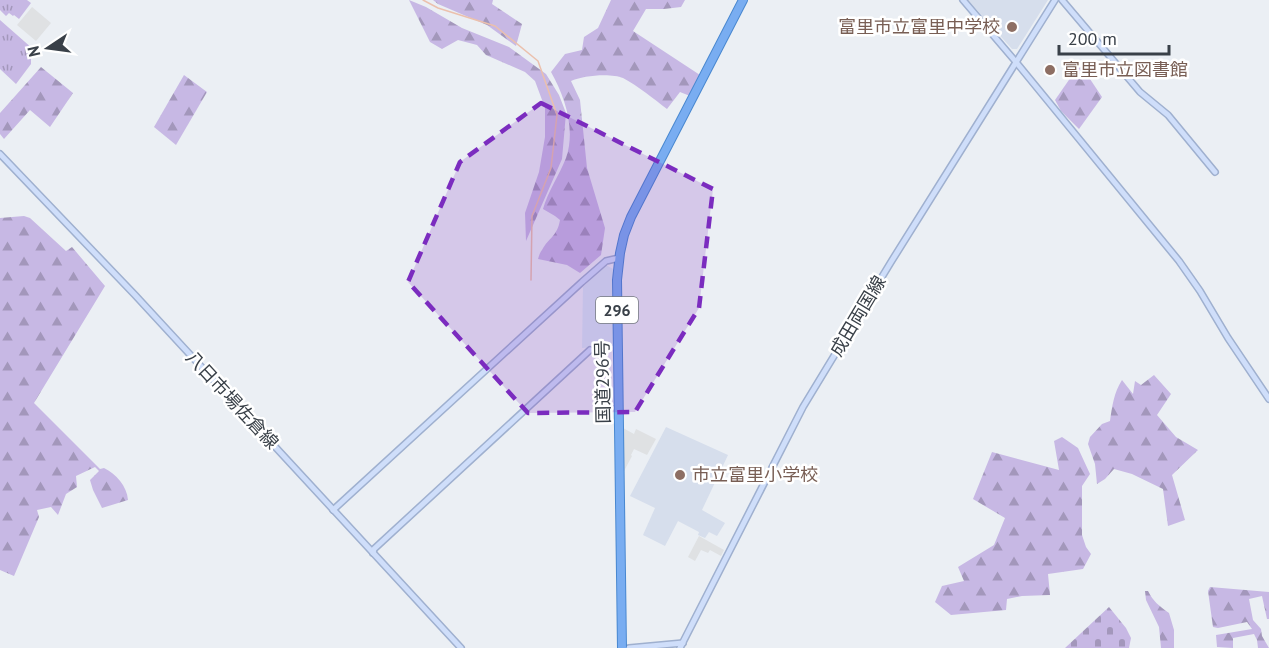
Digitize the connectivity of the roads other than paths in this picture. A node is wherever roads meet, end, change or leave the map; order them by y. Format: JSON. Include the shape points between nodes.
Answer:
{"nodes":[{"id":1,"x":743,"y":0,"type":"edge"},
{"id":2,"x":963,"y":0,"type":"edge"},
{"id":3,"x":1054,"y":0,"type":"edge"},
{"id":4,"x":1062,"y":0,"type":"edge"},
{"id":5,"x":1016,"y":62,"type":"junction"},
{"id":6,"x":0,"y":154,"type":"edge"},
{"id":7,"x":1215,"y":172,"type":"dead end"},
{"id":8,"x":619,"y":258,"type":"junction"},
{"id":9,"x":590,"y":350,"type":"dead end"},
{"id":10,"x":1269,"y":399,"type":"edge"},
{"id":11,"x":333,"y":510,"type":"junction"},
{"id":12,"x":373,"y":553,"type":"junction"},
{"id":13,"x":681,"y":645,"type":"edge"},
{"id":14,"x":461,"y":648,"type":"edge"},
{"id":15,"x":622,"y":648,"type":"edge"},
{"id":16,"x":629,"y":648,"type":"edge"}],
"edges":[{"from":1,"to":8,"type":"highway","name":"国道296号","number":"296","via":[[631,217]]},
{"from":2,"to":5,"type":"main road"},
{"from":3,"to":5,"type":"main road","name":"成田両国線"},
{"from":4,"to":7,"type":"main road"},
{"from":5,"to":10,"type":"main road","via":[[1187,271]]},
{"from":5,"to":13,"type":"main road","name":"成田両国線","via":[[803,407]]},
{"from":6,"to":11,"type":"main road","name":"八日市場佐倉線"},
{"from":8,"to":11,"type":"main road","via":[[613,256],[599,263]]},
{"from":8,"to":15,"type":"highway","name":"国道296号","number":"296"},
{"from":9,"to":12,"type":"main road"},
{"from":11,"to":12,"type":"main road","name":"八日市場佐倉線"},
{"from":12,"to":14,"type":"main road","name":"八日市場佐倉線"},
{"from":13,"to":16,"type":"main road","name":"成田両国線"}]}
